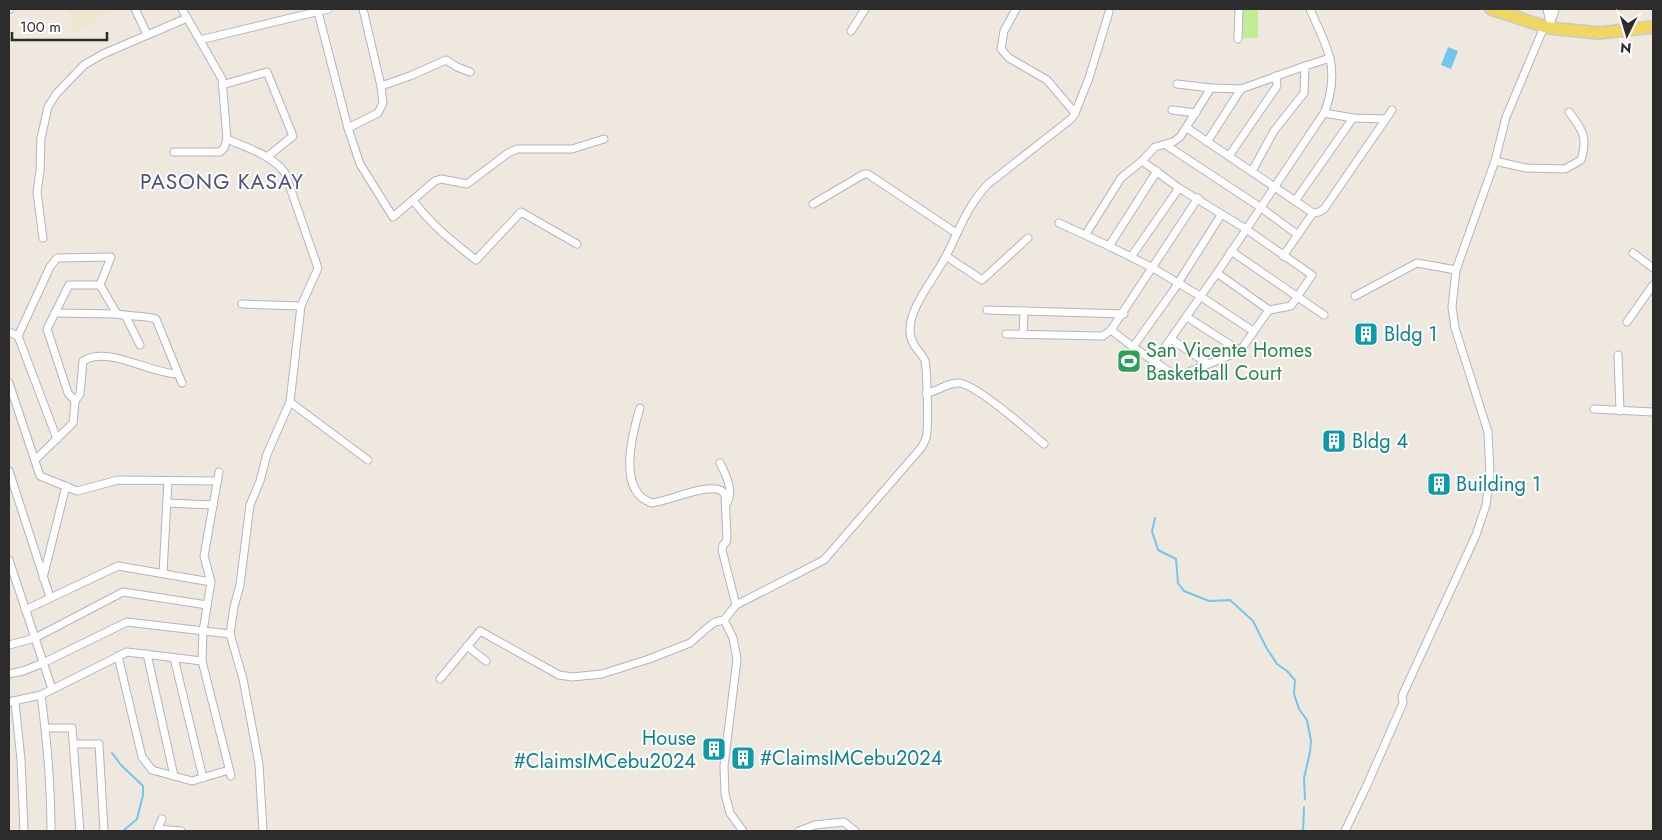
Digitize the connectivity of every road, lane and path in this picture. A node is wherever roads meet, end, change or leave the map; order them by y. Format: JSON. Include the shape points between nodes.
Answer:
{"nodes":[{"id":1,"x":135,"y":9,"type":"edge"},
{"id":2,"x":182,"y":9,"type":"edge"},
{"id":3,"x":328,"y":9,"type":"edge"},
{"id":4,"x":363,"y":9,"type":"edge"},
{"id":5,"x":865,"y":9,"type":"edge"},
{"id":6,"x":1016,"y":9,"type":"edge"},
{"id":7,"x":1239,"y":9,"type":"edge"},
{"id":8,"x":1310,"y":9,"type":"edge"},
{"id":9,"x":1491,"y":9,"type":"edge"},
{"id":10,"x":1547,"y":9,"type":"edge"},
{"id":11,"x":1555,"y":9,"type":"edge"},
{"id":12,"x":318,"y":12,"type":"junction"},
{"id":13,"x":1109,"y":12,"type":"dead end"},
{"id":14,"x":186,"y":18,"type":"junction"},
{"id":15,"x":1548,"y":26,"type":"junction"},
{"id":16,"x":1653,"y":27,"type":"edge"},
{"id":17,"x":851,"y":31,"type":"dead end"},
{"id":18,"x":147,"y":34,"type":"junction"},
{"id":19,"x":1238,"y":39,"type":"dead end"},
{"id":20,"x":200,"y":40,"type":"junction"},
{"id":21,"x":1330,"y":58,"type":"junction"},
{"id":22,"x":1305,"y":66,"type":"junction"},
{"id":23,"x":470,"y":72,"type":"dead end"},
{"id":24,"x":1276,"y":76,"type":"junction"},
{"id":25,"x":1177,"y":84,"type":"dead end"},
{"id":26,"x":222,"y":85,"type":"junction"},
{"id":27,"x":381,"y":86,"type":"junction"},
{"id":28,"x":1211,"y":88,"type":"junction"},
{"id":29,"x":1241,"y":89,"type":"junction"},
{"id":30,"x":1172,"y":110,"type":"dead end"},
{"id":31,"x":1392,"y":110,"type":"dead end"},
{"id":32,"x":1569,"y":112,"type":"dead end"},
{"id":33,"x":1075,"y":113,"type":"junction"},
{"id":34,"x":1196,"y":113,"type":"junction"},
{"id":35,"x":1324,"y":113,"type":"junction"},
{"id":36,"x":1353,"y":118,"type":"junction"},
{"id":37,"x":1385,"y":119,"type":"junction"},
{"id":38,"x":348,"y":128,"type":"junction"},
{"id":39,"x":1187,"y":128,"type":"junction"},
{"id":40,"x":227,"y":139,"type":"junction"},
{"id":41,"x":604,"y":139,"type":"dead end"},
{"id":42,"x":1207,"y":142,"type":"junction"},
{"id":43,"x":1166,"y":145,"type":"junction"},
{"id":44,"x":174,"y":152,"type":"dead end"},
{"id":45,"x":1229,"y":156,"type":"junction"},
{"id":46,"x":267,"y":157,"type":"junction"},
{"id":47,"x":1495,"y":160,"type":"junction"},
{"id":48,"x":1142,"y":161,"type":"junction"},
{"id":49,"x":1157,"y":171,"type":"junction"},
{"id":50,"x":1252,"y":172,"type":"junction"},
{"id":51,"x":1274,"y":186,"type":"junction"},
{"id":52,"x":1179,"y":188,"type":"junction"},
{"id":53,"x":1198,"y":198,"type":"junction"},
{"id":54,"x":413,"y":200,"type":"junction"},
{"id":55,"x":1295,"y":201,"type":"junction"},
{"id":56,"x":813,"y":204,"type":"dead end"},
{"id":57,"x":1260,"y":207,"type":"junction"},
{"id":58,"x":1313,"y":212,"type":"junction"},
{"id":59,"x":1221,"y":215,"type":"junction"},
{"id":60,"x":1059,"y":223,"type":"dead end"},
{"id":61,"x":1246,"y":229,"type":"junction"},
{"id":62,"x":956,"y":233,"type":"junction"},
{"id":63,"x":1086,"y":234,"type":"junction"},
{"id":64,"x":1298,"y":235,"type":"junction"},
{"id":65,"x":43,"y":238,"type":"dead end"},
{"id":66,"x":1028,"y":238,"type":"dead end"},
{"id":67,"x":577,"y":244,"type":"dead end"},
{"id":68,"x":1109,"y":246,"type":"junction"},
{"id":69,"x":1231,"y":251,"type":"junction"},
{"id":70,"x":1633,"y":253,"type":"dead end"},
{"id":71,"x":946,"y":256,"type":"junction"},
{"id":72,"x":1283,"y":256,"type":"junction"},
{"id":73,"x":1131,"y":257,"type":"junction"},
{"id":74,"x":1153,"y":268,"type":"junction"},
{"id":75,"x":1653,"y":268,"type":"edge"},
{"id":76,"x":1456,"y":270,"type":"junction"},
{"id":77,"x":1217,"y":273,"type":"junction"},
{"id":78,"x":1177,"y":282,"type":"junction"},
{"id":79,"x":100,"y":284,"type":"junction"},
{"id":80,"x":1653,"y":285,"type":"edge"},
{"id":81,"x":1200,"y":296,"type":"junction"},
{"id":82,"x":1355,"y":296,"type":"dead end"},
{"id":83,"x":1297,"y":297,"type":"junction"},
{"id":84,"x":242,"y":304,"type":"dead end"},
{"id":85,"x":301,"y":306,"type":"junction"},
{"id":86,"x":987,"y":310,"type":"dead end"},
{"id":87,"x":1268,"y":310,"type":"junction"},
{"id":88,"x":1024,"y":311,"type":"junction"},
{"id":89,"x":55,"y":313,"type":"junction"},
{"id":90,"x":1124,"y":314,"type":"junction"},
{"id":91,"x":121,"y":315,"type":"junction"},
{"id":92,"x":1324,"y":315,"type":"dead end"},
{"id":93,"x":1187,"y":317,"type":"junction"},
{"id":94,"x":1627,"y":322,"type":"dead end"},
{"id":95,"x":1111,"y":330,"type":"junction"},
{"id":96,"x":1253,"y":331,"type":"junction"},
{"id":97,"x":9,"y":332,"type":"edge"},
{"id":98,"x":1006,"y":334,"type":"dead end"},
{"id":99,"x":1023,"y":334,"type":"junction"},
{"id":100,"x":18,"y":336,"type":"junction"},
{"id":101,"x":1171,"y":339,"type":"junction"},
{"id":102,"x":140,"y":344,"type":"dead end"},
{"id":103,"x":1133,"y":347,"type":"junction"},
{"id":104,"x":1240,"y":351,"type":"junction"},
{"id":105,"x":1618,"y":355,"type":"dead end"},
{"id":106,"x":1155,"y":361,"type":"junction"},
{"id":107,"x":1208,"y":364,"type":"junction"},
{"id":108,"x":178,"y":374,"type":"junction"},
{"id":109,"x":9,"y":383,"type":"edge"},
{"id":110,"x":182,"y":383,"type":"dead end"},
{"id":111,"x":926,"y":394,"type":"junction"},
{"id":112,"x":75,"y":401,"type":"junction"},
{"id":113,"x":290,"y":402,"type":"junction"},
{"id":114,"x":640,"y":408,"type":"dead end"},
{"id":115,"x":1594,"y":409,"type":"dead end"},
{"id":116,"x":1620,"y":411,"type":"junction"},
{"id":117,"x":1653,"y":412,"type":"edge"},
{"id":118,"x":57,"y":439,"type":"junction"},
{"id":119,"x":1044,"y":444,"type":"dead end"},
{"id":120,"x":35,"y":460,"type":"junction"},
{"id":121,"x":368,"y":460,"type":"dead end"},
{"id":122,"x":720,"y":463,"type":"dead end"},
{"id":123,"x":9,"y":471,"type":"edge"},
{"id":124,"x":219,"y":472,"type":"dead end"},
{"id":125,"x":168,"y":481,"type":"junction"},
{"id":126,"x":217,"y":481,"type":"junction"},
{"id":127,"x":66,"y":486,"type":"junction"},
{"id":128,"x":167,"y":504,"type":"junction"},
{"id":129,"x":213,"y":505,"type":"junction"},
{"id":130,"x":726,"y":505,"type":"junction"},
{"id":131,"x":9,"y":560,"type":"edge"},
{"id":132,"x":163,"y":574,"type":"junction"},
{"id":133,"x":43,"y":578,"type":"junction"},
{"id":134,"x":211,"y":582,"type":"junction"},
{"id":135,"x":50,"y":597,"type":"junction"},
{"id":136,"x":207,"y":605,"type":"junction"},
{"id":137,"x":736,"y":605,"type":"junction"},
{"id":138,"x":25,"y":610,"type":"junction"},
{"id":139,"x":724,"y":620,"type":"junction"},
{"id":140,"x":203,"y":631,"type":"junction"},
{"id":141,"x":230,"y":634,"type":"junction"},
{"id":142,"x":34,"y":638,"type":"junction"},
{"id":143,"x":9,"y":645,"type":"edge"},
{"id":144,"x":467,"y":646,"type":"junction"},
{"id":145,"x":147,"y":654,"type":"junction"},
{"id":146,"x":118,"y":656,"type":"junction"},
{"id":147,"x":174,"y":658,"type":"junction"},
{"id":148,"x":202,"y":661,"type":"junction"},
{"id":149,"x":486,"y":661,"type":"dead end"},
{"id":150,"x":43,"y":663,"type":"junction"},
{"id":151,"x":9,"y":674,"type":"edge"},
{"id":152,"x":440,"y":679,"type":"dead end"},
{"id":153,"x":52,"y":689,"type":"junction"},
{"id":154,"x":41,"y":695,"type":"junction"},
{"id":155,"x":12,"y":702,"type":"edge"},
{"id":156,"x":46,"y":728,"type":"junction"},
{"id":157,"x":74,"y":744,"type":"junction"},
{"id":158,"x":174,"y":776,"type":"junction"},
{"id":159,"x":203,"y":778,"type":"junction"},
{"id":160,"x":162,"y":819,"type":"dead end"},
{"id":161,"x":158,"y":830,"type":"edge"},
{"id":162,"x":24,"y":831,"type":"edge"},
{"id":163,"x":51,"y":831,"type":"edge"},
{"id":164,"x":80,"y":831,"type":"edge"},
{"id":165,"x":104,"y":831,"type":"edge"},
{"id":166,"x":181,"y":831,"type":"edge"},
{"id":167,"x":263,"y":831,"type":"edge"},
{"id":168,"x":743,"y":831,"type":"edge"},
{"id":169,"x":799,"y":831,"type":"edge"},
{"id":170,"x":855,"y":831,"type":"edge"},
{"id":171,"x":1345,"y":831,"type":"edge"}],
"edges":[{"from":1,"to":18,"type":"street"},
{"from":2,"to":14,"type":"street"},
{"from":3,"to":12,"type":"street"},
{"from":4,"to":27,"type":"street"},
{"from":5,"to":17,"type":"street"},
{"from":6,"to":33,"type":"street","via":[[1004,31],[1001,49],[1009,58],[1047,80]]},
{"from":7,"to":19,"type":"street"},
{"from":8,"to":21,"type":"street"},
{"from":9,"to":15,"type":"main road"},
{"from":10,"to":15,"type":"street"},
{"from":11,"to":15,"type":"street"},
{"from":12,"to":20,"type":"street"},
{"from":12,"to":38,"type":"street"},
{"from":13,"to":33,"type":"street"},
{"from":14,"to":18,"type":"street"},
{"from":14,"to":20,"type":"street"},
{"from":15,"to":16,"type":"main road","via":[[1599,32]]},
{"from":15,"to":47,"type":"street","via":[[1506,117]]},
{"from":18,"to":65,"type":"street","via":[[84,65],[48,107],[41,138],[37,192]]},
{"from":20,"to":26,"type":"street","via":[[222,79]]},
{"from":21,"to":22,"type":"street"},
{"from":21,"to":35,"type":"street","via":[[1330,95]]},
{"from":22,"to":24,"type":"street"},
{"from":22,"to":50,"type":"street","via":[[1304,93],[1274,131]]},
{"from":23,"to":27,"type":"street","via":[[446,60]]},
{"from":24,"to":29,"type":"street"},
{"from":24,"to":45,"type":"street","via":[[1277,86]]},
{"from":25,"to":28,"type":"street"},
{"from":26,"to":40,"type":"street"},
{"from":26,"to":46,"type":"street","via":[[267,72],[292,136]]},
{"from":27,"to":38,"type":"street","via":[[383,103],[378,113]]},
{"from":28,"to":29,"type":"street"},
{"from":28,"to":34,"type":"street"},
{"from":29,"to":42,"type":"street"},
{"from":30,"to":34,"type":"street"},
{"from":31,"to":37,"type":"street"},
{"from":32,"to":47,"type":"street","via":[[1581,128],[1586,146],[1581,160],[1565,169],[1526,168]]},
{"from":33,"to":62,"type":"street","via":[[988,184]]},
{"from":34,"to":39,"type":"street"},
{"from":35,"to":36,"type":"street"},
{"from":35,"to":51,"type":"street"},
{"from":36,"to":37,"type":"street"},
{"from":36,"to":55,"type":"street"},
{"from":37,"to":58,"type":"street","via":[[1324,209]]},
{"from":38,"to":54,"type":"street","via":[[360,164],[394,217]]},
{"from":39,"to":42,"type":"street"},
{"from":39,"to":43,"type":"street","via":[[1180,137]]},
{"from":40,"to":44,"type":"street","via":[[220,152]]},
{"from":40,"to":46,"type":"street"},
{"from":41,"to":54,"type":"street","via":[[572,150],[517,149],[467,184],[441,179]]},
{"from":42,"to":45,"type":"street"},
{"from":43,"to":48,"type":"street","via":[[1156,147]]},
{"from":43,"to":57,"type":"street"},
{"from":45,"to":50,"type":"street"},
{"from":46,"to":85,"type":"street","via":[[285,173],[317,262],[317,273]]},
{"from":47,"to":76,"type":"street"},
{"from":48,"to":49,"type":"street"},
{"from":48,"to":63,"type":"street","via":[[1121,178]]},
{"from":49,"to":52,"type":"street"},
{"from":49,"to":68,"type":"street"},
{"from":50,"to":51,"type":"street"},
{"from":51,"to":55,"type":"street"},
{"from":51,"to":57,"type":"street"},
{"from":52,"to":53,"type":"street"},
{"from":52,"to":73,"type":"street"},
{"from":53,"to":59,"type":"street"},
{"from":53,"to":74,"type":"street"},
{"from":54,"to":67,"type":"street","via":[[445,235],[476,260],[521,212]]},
{"from":55,"to":58,"type":"street"},
{"from":56,"to":62,"type":"street","via":[[868,174]]},
{"from":57,"to":61,"type":"street"},
{"from":57,"to":64,"type":"street"},
{"from":58,"to":64,"type":"street"},
{"from":59,"to":61,"type":"street"},
{"from":59,"to":78,"type":"street"},
{"from":60,"to":63,"type":"street"},
{"from":61,"to":69,"type":"street"},
{"from":61,"to":72,"type":"street"},
{"from":62,"to":71,"type":"street"},
{"from":63,"to":68,"type":"street"},
{"from":64,"to":72,"type":"street"},
{"from":66,"to":71,"type":"street","via":[[982,280]]},
{"from":68,"to":73,"type":"street"},
{"from":69,"to":77,"type":"street"},
{"from":69,"to":83,"type":"street"},
{"from":70,"to":75,"type":"street"},
{"from":71,"to":111,"type":"street","via":[[911,322],[911,340],[924,360]]},
{"from":72,"to":83,"type":"street","via":[[1312,275]]},
{"from":73,"to":74,"type":"street"},
{"from":74,"to":78,"type":"street"},
{"from":74,"to":90,"type":"street"},
{"from":76,"to":82,"type":"street","via":[[1417,263]]},
{"from":76,"to":171,"type":"street","via":[[1452,307],[1454,328],[1488,432],[1490,476],[1486,506]]},
{"from":77,"to":81,"type":"street"},
{"from":77,"to":87,"type":"street"},
{"from":78,"to":81,"type":"street"},
{"from":78,"to":103,"type":"street"},
{"from":79,"to":89,"type":"street","via":[[69,285]]},
{"from":79,"to":91,"type":"street"},
{"from":79,"to":100,"type":"street","via":[[111,257],[57,258]]},
{"from":80,"to":94,"type":"street"},
{"from":81,"to":93,"type":"street"},
{"from":81,"to":96,"type":"street"},
{"from":83,"to":87,"type":"street","via":[[1291,306]]},
{"from":83,"to":92,"type":"street"},
{"from":84,"to":85,"type":"street"},
{"from":85,"to":113,"type":"street"},
{"from":86,"to":88,"type":"street"},
{"from":87,"to":96,"type":"street"},
{"from":88,"to":90,"type":"street"},
{"from":88,"to":99,"type":"street"},
{"from":89,"to":91,"type":"street"},
{"from":89,"to":112,"type":"street","via":[[46,329],[68,393]]},
{"from":90,"to":95,"type":"street"},
{"from":91,"to":102,"type":"street"},
{"from":91,"to":108,"type":"street","via":[[156,319]]},
{"from":93,"to":101,"type":"street"},
{"from":93,"to":104,"type":"street"},
{"from":95,"to":99,"type":"street","via":[[1103,336]]},
{"from":95,"to":103,"type":"street"},
{"from":96,"to":104,"type":"street"},
{"from":97,"to":100,"type":"street"},
{"from":98,"to":99,"type":"street"},
{"from":100,"to":118,"type":"street"},
{"from":101,"to":106,"type":"street"},
{"from":101,"to":107,"type":"street"},
{"from":103,"to":106,"type":"street"},
{"from":104,"to":107,"type":"street"},
{"from":105,"to":116,"type":"street"},
{"from":106,"to":107,"type":"street","via":[[1177,377]]},
{"from":108,"to":110,"type":"street"},
{"from":108,"to":112,"type":"street","via":[[168,374],[128,360],[91,356],[82,361],[80,394]]},
{"from":109,"to":120,"type":"street"},
{"from":111,"to":119,"type":"street","via":[[952,383],[967,385]]},
{"from":111,"to":137,"type":"street","via":[[928,425],[921,448],[824,560]]},
{"from":112,"to":118,"type":"street","via":[[73,423]]},
{"from":113,"to":121,"type":"street"},
{"from":113,"to":141,"type":"street","via":[[267,454],[250,505]]},
{"from":114,"to":130,"type":"street","via":[[629,462],[636,492],[652,503],[717,489],[725,495]]},
{"from":115,"to":116,"type":"street"},
{"from":116,"to":117,"type":"street"},
{"from":118,"to":120,"type":"street"},
{"from":120,"to":127,"type":"street","via":[[40,476]]},
{"from":122,"to":130,"type":"street","via":[[730,490]]},
{"from":123,"to":133,"type":"street"},
{"from":124,"to":126,"type":"street"},
{"from":125,"to":126,"type":"street"},
{"from":125,"to":127,"type":"street","via":[[118,480],[77,491]]},
{"from":125,"to":128,"type":"street"},
{"from":126,"to":129,"type":"street"},
{"from":127,"to":133,"type":"street"},
{"from":128,"to":129,"type":"street"},
{"from":128,"to":132,"type":"street"},
{"from":129,"to":134,"type":"street","via":[[204,556]]},
{"from":130,"to":137,"type":"street","via":[[727,537],[722,550]]},
{"from":131,"to":138,"type":"street"},
{"from":132,"to":134,"type":"street"},
{"from":132,"to":135,"type":"street","via":[[118,566]]},
{"from":133,"to":135,"type":"street"},
{"from":134,"to":136,"type":"street"},
{"from":135,"to":138,"type":"street"},
{"from":136,"to":140,"type":"street"},
{"from":136,"to":142,"type":"street","via":[[123,592]]},
{"from":137,"to":139,"type":"street"},
{"from":138,"to":142,"type":"street"},
{"from":139,"to":144,"type":"street","via":[[707,628],[690,643],[602,674],[559,675],[480,631]]},
{"from":139,"to":168,"type":"street","via":[[733,638],[737,659],[724,766],[725,794],[730,813]]},
{"from":140,"to":141,"type":"street"},
{"from":140,"to":148,"type":"street"},
{"from":140,"to":150,"type":"street","via":[[127,622]]},
{"from":141,"to":167,"type":"street","via":[[243,680],[258,764]]},
{"from":142,"to":143,"type":"street"},
{"from":142,"to":150,"type":"street"},
{"from":144,"to":149,"type":"street"},
{"from":144,"to":152,"type":"street"},
{"from":145,"to":146,"type":"street","via":[[128,652]]},
{"from":145,"to":147,"type":"street"},
{"from":145,"to":158,"type":"street"},
{"from":146,"to":153,"type":"street"},
{"from":146,"to":158,"type":"street","via":[[142,757],[152,770]]},
{"from":147,"to":148,"type":"street"},
{"from":147,"to":159,"type":"street"},
{"from":148,"to":159,"type":"street","via":[[230,773]]},
{"from":150,"to":151,"type":"street"},
{"from":150,"to":153,"type":"street"},
{"from":153,"to":154,"type":"street"},
{"from":154,"to":155,"type":"street"},
{"from":154,"to":156,"type":"street"},
{"from":155,"to":162,"type":"street","via":[[21,760]]},
{"from":156,"to":157,"type":"street","via":[[72,728]]},
{"from":156,"to":163,"type":"street"},
{"from":157,"to":164,"type":"street"},
{"from":157,"to":165,"type":"street","via":[[99,744]]},
{"from":158,"to":159,"type":"street","via":[[192,781]]},
{"from":160,"to":161,"type":"street"},
{"from":161,"to":166,"type":"street"},
{"from":169,"to":170,"type":"street","via":[[844,822]]}]}
